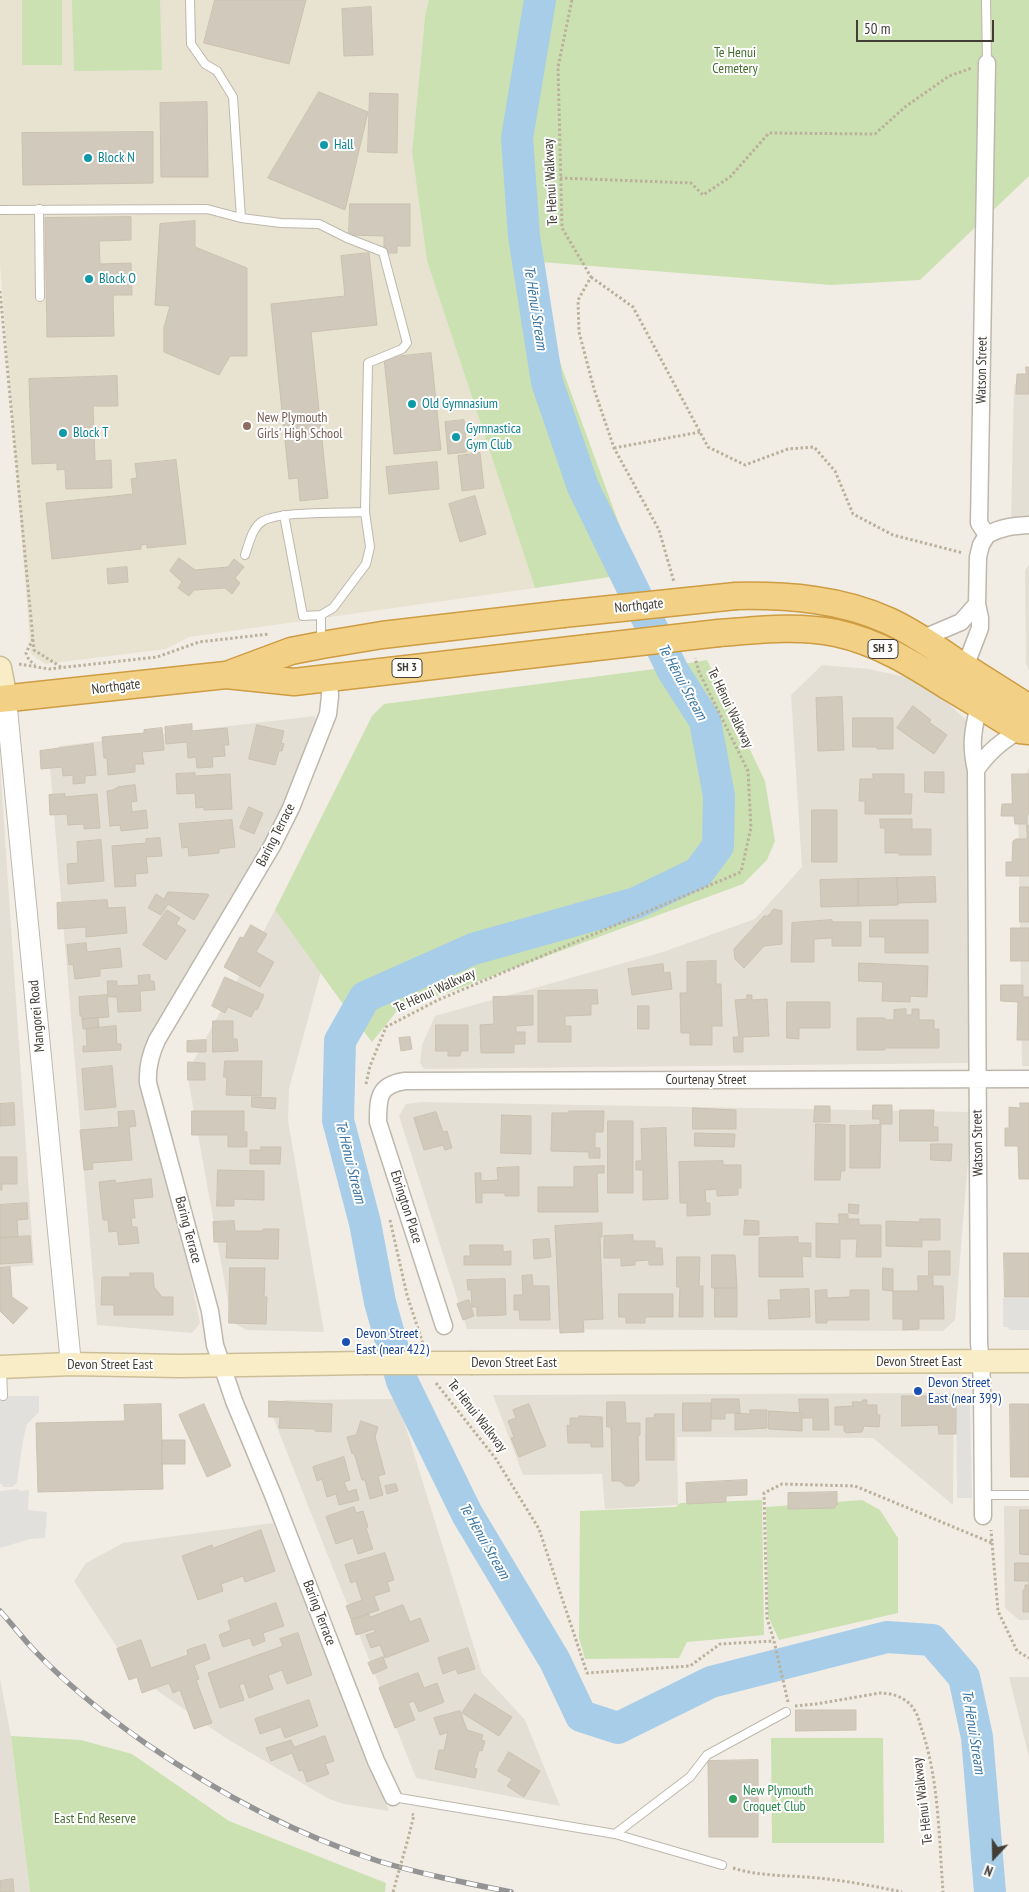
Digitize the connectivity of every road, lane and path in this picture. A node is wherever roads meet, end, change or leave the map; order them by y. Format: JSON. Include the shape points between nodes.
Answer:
{"nodes":[{"id":1,"x":190,"y":0,"type":"edge"},
{"id":2,"x":572,"y":0,"type":"edge"},
{"id":3,"x":986,"y":0,"type":"edge"},
{"id":4,"x":987,"y":63,"type":"junction"},
{"id":5,"x":560,"y":178,"type":"junction"},
{"id":6,"x":39,"y":209,"type":"junction"},
{"id":7,"x":0,"y":210,"type":"edge"},
{"id":8,"x":241,"y":218,"type":"junction"},
{"id":9,"x":591,"y":278,"type":"junction"},
{"id":10,"x":0,"y":291,"type":"edge"},
{"id":11,"x":40,"y":297,"type":"dead end"},
{"id":12,"x":700,"y":432,"type":"junction"},
{"id":13,"x":614,"y":448,"type":"junction"},
{"id":14,"x":364,"y":512,"type":"junction"},
{"id":15,"x":284,"y":515,"type":"junction"},
{"id":16,"x":1029,"y":526,"type":"edge"},
{"id":17,"x":987,"y":535,"type":"junction"},
{"id":18,"x":245,"y":555,"type":"dead end"},
{"id":19,"x":978,"y":557,"type":"junction"},
{"id":20,"x":675,"y":587,"type":"dead end"},
{"id":21,"x":977,"y":604,"type":"junction"},
{"id":22,"x":320,"y":614,"type":"junction"},
{"id":23,"x":33,"y":639,"type":"junction"},
{"id":24,"x":921,"y":639,"type":"junction"},
{"id":25,"x":322,"y":645,"type":"junction"},
{"id":26,"x":694,"y":653,"type":"dead end"},
{"id":27,"x":23,"y":660,"type":"dead end"},
{"id":28,"x":29,"y":660,"type":"junction"},
{"id":29,"x":37,"y":667,"type":"dead end"},
{"id":30,"x":965,"y":667,"type":"junction"},
{"id":31,"x":0,"y":668,"type":"edge"},
{"id":32,"x":62,"y":668,"type":"dead end"},
{"id":33,"x":226,"y":675,"type":"junction"},
{"id":34,"x":329,"y":676,"type":"junction"},
{"id":35,"x":2,"y":700,"type":"edge"},
{"id":36,"x":979,"y":705,"type":"junction"},
{"id":37,"x":1026,"y":723,"type":"edge"},
{"id":38,"x":976,"y":770,"type":"junction"},
{"id":39,"x":977,"y":1079,"type":"junction"},
{"id":40,"x":1029,"y":1079,"type":"edge"},
{"id":41,"x":384,"y":1088,"type":"joint"},
{"id":42,"x":364,"y":1091,"type":"dead end"},
{"id":43,"x":388,"y":1211,"type":"dead end"},
{"id":44,"x":444,"y":1326,"type":"dead end"},
{"id":45,"x":424,"y":1346,"type":"dead end"},
{"id":46,"x":1029,"y":1361,"type":"edge"},
{"id":47,"x":980,"y":1362,"type":"junction"},
{"id":48,"x":71,"y":1364,"type":"junction"},
{"id":49,"x":221,"y":1365,"type":"junction"},
{"id":50,"x":1,"y":1367,"type":"edge"},
{"id":51,"x":435,"y":1381,"type":"dead end"},
{"id":52,"x":2,"y":1396,"type":"dead end"},
{"id":53,"x":984,"y":1495,"type":"junction"},
{"id":54,"x":1029,"y":1495,"type":"edge"},
{"id":55,"x":983,"y":1516,"type":"joint"},
{"id":56,"x":992,"y":1543,"type":"junction"},
{"id":57,"x":774,"y":1641,"type":"junction"},
{"id":58,"x":1029,"y":1658,"type":"edge"},
{"id":59,"x":786,"y":1712,"type":"dead end"},
{"id":60,"x":393,"y":1797,"type":"junction"},
{"id":61,"x":615,"y":1834,"type":"junction"},
{"id":62,"x":722,"y":1865,"type":"joint"},
{"id":63,"x":394,"y":1892,"type":"edge"},
{"id":64,"x":902,"y":1892,"type":"edge"},
{"id":65,"x":943,"y":1892,"type":"edge"}],
"edges":[{"from":1,"to":8,"type":"lane","via":[[191,44],[205,64],[217,71],[234,97]]},
{"from":2,"to":5,"type":"path","name":"Te Hēnui Walkway","via":[[558,67]]},
{"from":3,"to":4,"type":"lane"},
{"from":4,"to":5,"type":"path","via":[[949,76],[905,107],[875,134],[769,132],[730,177],[703,195],[691,183]]},
{"from":4,"to":17,"type":"street","name":"Watson Street","via":[[978,522]]},
{"from":5,"to":9,"type":"path","name":"Te Hēnui Walkway","via":[[562,228]]},
{"from":6,"to":7,"type":"lane"},
{"from":6,"to":8,"type":"lane","via":[[206,209]]},
{"from":6,"to":11,"type":"lane"},
{"from":8,"to":14,"type":"lane","via":[[319,224],[383,252],[407,343],[402,349],[368,363]]},
{"from":9,"to":12,"type":"path","via":[[633,307]]},
{"from":9,"to":13,"type":"path","via":[[578,300],[578,332]]},
{"from":10,"to":23,"type":"path"},
{"from":12,"to":13,"type":"path"},
{"from":12,"to":19,"type":"path","via":[[708,447],[745,465],[788,449],[814,447],[835,471],[853,514],[893,535]]},
{"from":13,"to":20,"type":"path","via":[[659,530]]},
{"from":14,"to":15,"type":"lane"},
{"from":14,"to":22,"type":"lane","via":[[370,547],[366,564],[333,608]]},
{"from":15,"to":18,"type":"lane","via":[[263,521],[254,530]]},
{"from":15,"to":22,"type":"lane","via":[[303,616]]},
{"from":16,"to":17,"type":"street","via":[[1010,526]]},
{"from":17,"to":19,"type":"street"},
{"from":19,"to":21,"type":"street"},
{"from":21,"to":24,"type":"street","via":[[961,622]]},
{"from":21,"to":30,"type":"street","via":[[980,628]]},
{"from":22,"to":25,"type":"lane"},
{"from":23,"to":28,"type":"path","via":[[26,653]]},
{"from":23,"to":32,"type":"path","via":[[34,650]]},
{"from":24,"to":25,"type":"highway","name":"Northgate","number":"SH 3","bridge":true,"via":[[890,621],[837,604],[784,596],[736,596],[382,635]]},
{"from":24,"to":30,"type":"highway","name":"Northgate","number":"SH 3"},
{"from":25,"to":33,"type":"highway","name":"Northgate","number":"SH 3","via":[[291,651]]},
{"from":26,"to":42,"type":"path","name":"Te Hēnui Walkway","via":[[699,672],[748,771],[751,828],[741,872],[438,1000],[386,1027]]},
{"from":27,"to":28,"type":"path"},
{"from":28,"to":29,"type":"path"},
{"from":30,"to":37,"type":"highway","name":"Northgate","number":"SH 3"},
{"from":31,"to":35,"type":"main road","name":"Mangorei Road"},
{"from":33,"to":34,"type":"highway","name":"Northgate","number":"SH 3","via":[[294,682]]},
{"from":33,"to":35,"type":"highway","name":"Northgate","number":"SH 3"},
{"from":34,"to":36,"type":"highway","name":"Northgate","number":"SH 3","bridge":true,"via":[[777,628],[817,630],[877,646],[905,659]]},
{"from":34,"to":49,"type":"street","name":"Baring Terrace","via":[[328,714],[291,808],[272,846],[157,1040],[147,1069]]},
{"from":35,"to":48,"type":"street","name":"Mangorei Road"},
{"from":36,"to":37,"type":"highway","name":"Northgate","number":"SH 3"},
{"from":36,"to":38,"type":"street","name":"Watson Street","via":[[972,739]]},
{"from":37,"to":38,"type":"street","via":[[989,752]]},
{"from":38,"to":39,"type":"street","name":"Watson Street"},
{"from":39,"to":40,"type":"street","name":"Courtenay Street"},
{"from":39,"to":41,"type":"street","name":"Courtenay Street","via":[[405,1080],[392,1082]]},
{"from":39,"to":47,"type":"street","name":"Watson Street"},
{"from":41,"to":44,"type":"street","name":"Ebrington Place","via":[[378,1102],[378,1122]]},
{"from":43,"to":45,"type":"path","via":[[407,1295]]},
{"from":46,"to":47,"type":"main road","name":"Devon Street East"},
{"from":47,"to":49,"type":"main road","name":"Devon Street East","bridge":true},
{"from":47,"to":53,"type":"street","name":"Watson Street"},
{"from":48,"to":49,"type":"main road","name":"Devon Street East"},
{"from":48,"to":50,"type":"main road","name":"Devon Street East"},
{"from":49,"to":60,"type":"street","name":"Baring Terrace"},
{"from":50,"to":52,"type":"lane"},
{"from":51,"to":57,"type":"path","name":"Te Hēnui Walkway","via":[[496,1459],[539,1530],[587,1673],[690,1666],[720,1644]]},
{"from":53,"to":54,"type":"lane"},
{"from":53,"to":55,"type":"street","name":"Watson Street"},
{"from":55,"to":56,"type":"path","via":[[991,1522]]},
{"from":56,"to":57,"type":"path","via":[[855,1486],[782,1484],[764,1493],[767,1618]]},
{"from":56,"to":58,"type":"path","via":[[998,1611],[1017,1651]]},
{"from":57,"to":65,"type":"path","name":"Te Hēnui Walkway","via":[[790,1707],[880,1692],[900,1697],[915,1711],[928,1749],[936,1798]]},
{"from":59,"to":61,"type":"lane","via":[[707,1755],[690,1777]]},
{"from":60,"to":61,"type":"lane"},
{"from":60,"to":63,"type":"path","bridge":true,"via":[[414,1815]]},
{"from":61,"to":62,"type":"lane"},
{"from":62,"to":64,"type":"path","via":[[777,1877],[851,1882]]}]}
